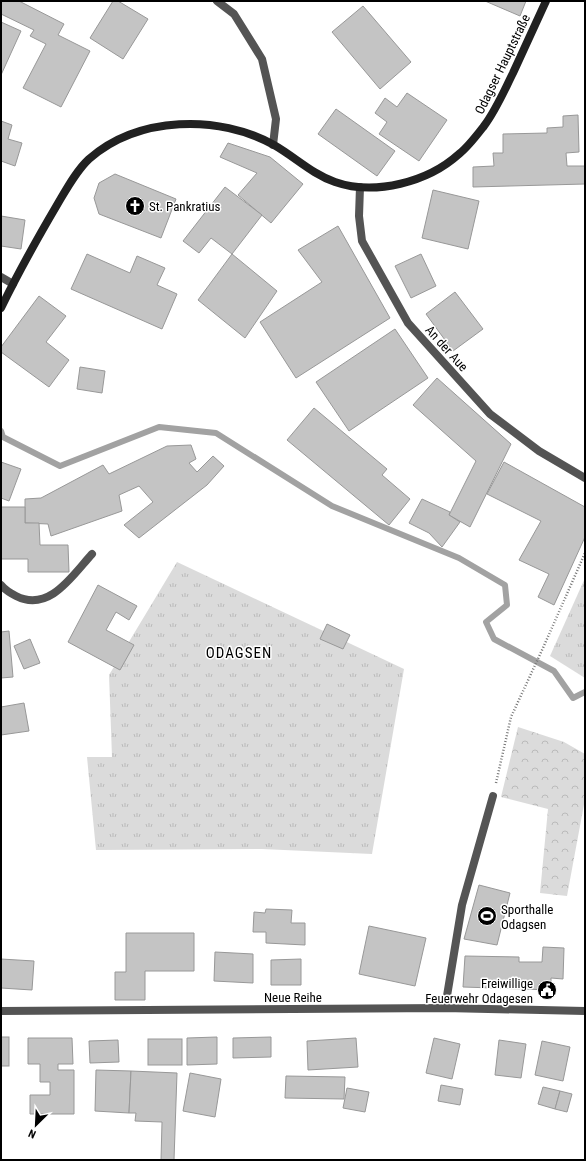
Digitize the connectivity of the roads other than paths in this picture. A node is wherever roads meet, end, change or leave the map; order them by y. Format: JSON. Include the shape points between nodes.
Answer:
{"nodes":[{"id":1,"x":217,"y":1,"type":"edge"},
{"id":2,"x":546,"y":1,"type":"edge"},
{"id":3,"x":273,"y":145,"type":"junction"},
{"id":4,"x":360,"y":187,"type":"junction"},
{"id":5,"x":1,"y":277,"type":"edge"},
{"id":6,"x":13,"y":284,"type":"junction"},
{"id":7,"x":1,"y":308,"type":"edge"},
{"id":8,"x":585,"y":478,"type":"edge"},
{"id":9,"x":92,"y":554,"type":"dead end"},
{"id":10,"x":1,"y":585,"type":"edge"},
{"id":11,"x":492,"y":796,"type":"road end"},
{"id":12,"x":445,"y":1008,"type":"junction"},
{"id":13,"x":1,"y":1011,"type":"edge"},
{"id":14,"x":585,"y":1011,"type":"edge"}],
"edges":[{"from":1,"to":3,"type":"street","via":[[234,14],[262,59],[276,119]]},
{"from":2,"to":4,"type":"main road","name":"Odagser Hauptstraße","via":[[501,98],[484,125],[459,154],[428,174],[400,184]]},
{"from":3,"to":4,"type":"main road","name":"Odagser Hauptstraße","via":[[315,173],[336,183]]},
{"from":3,"to":6,"type":"main road","name":"Odagser Hauptstraße","via":[[243,132],[209,124],[175,124],[141,131],[115,142],[89,159],[71,183]]},
{"from":4,"to":8,"type":"street","name":"An der Aue","via":[[359,216],[362,241],[408,323],[490,414],[539,451]]},
{"from":5,"to":6,"type":"street"},
{"from":6,"to":7,"type":"main road","name":"Odagser Hauptstraße"},
{"from":9,"to":10,"type":"street","via":[[59,590],[42,601],[23,600]]},
{"from":11,"to":12,"type":"street","via":[[462,905]]},
{"from":12,"to":13,"type":"street","name":"Neue Reihe"},
{"from":12,"to":14,"type":"street","name":"Neue Reihe"}]}
